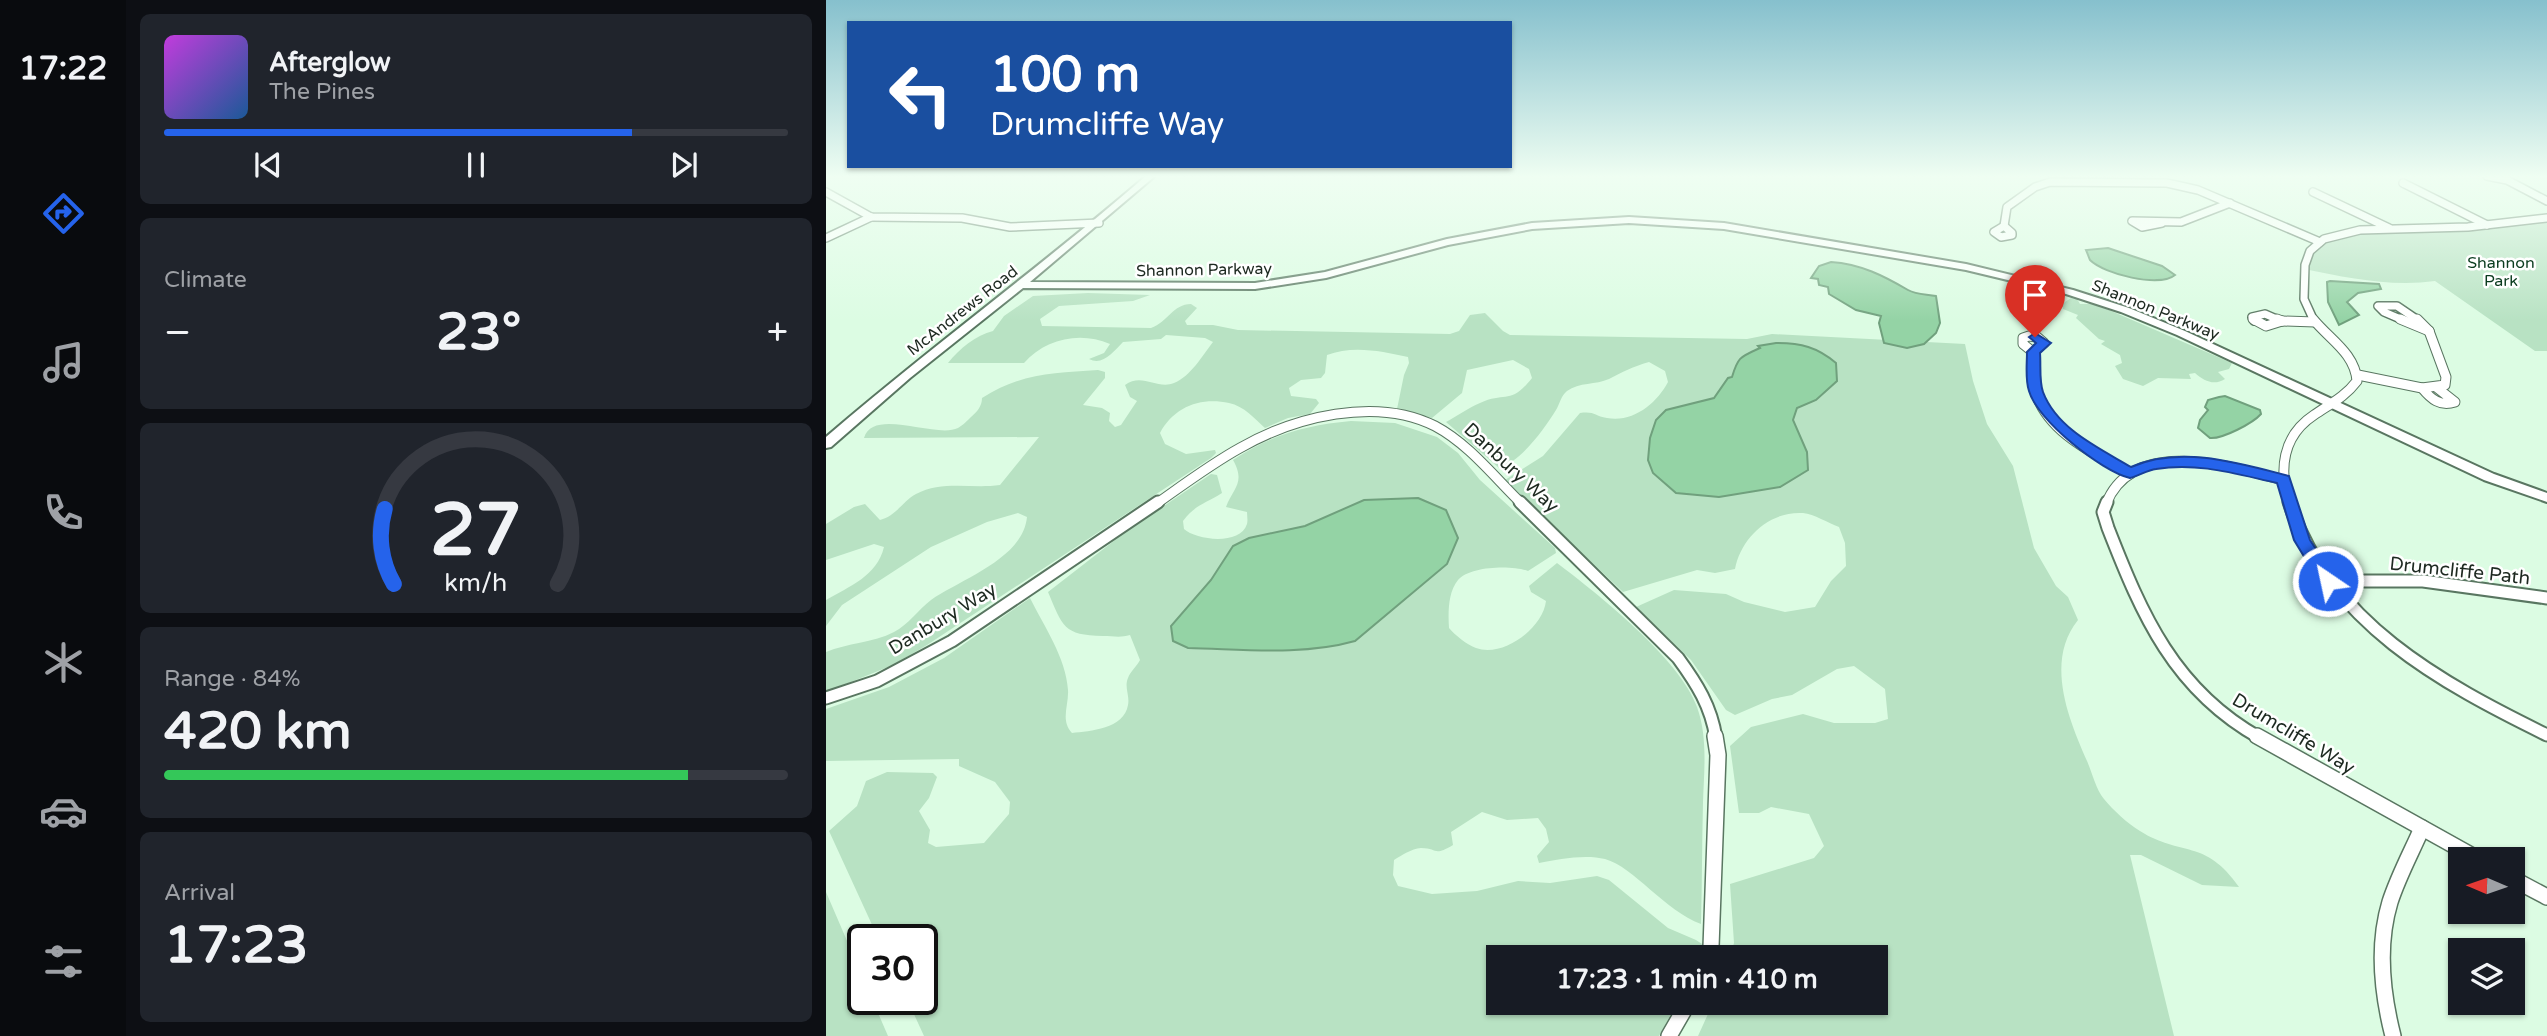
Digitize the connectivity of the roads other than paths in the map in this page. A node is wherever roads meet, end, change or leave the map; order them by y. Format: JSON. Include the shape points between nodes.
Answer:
{"nodes":[{"id":1,"x":855,"y":224,"type":"edge"},
{"id":2,"x":996,"y":224,"type":"edge"},
{"id":3,"x":1069,"y":224,"type":"edge"},
{"id":4,"x":1097,"y":224,"type":"edge"},
{"id":5,"x":1564,"y":224,"type":"edge"},
{"id":6,"x":1702,"y":224,"type":"edge"},
{"id":7,"x":2278,"y":224,"type":"edge"},
{"id":8,"x":2380,"y":224,"type":"edge"},
{"id":9,"x":2493,"y":224,"type":"edge"},
{"id":10,"x":2487,"y":225,"type":"joint"},
{"id":11,"x":2390,"y":229,"type":"junction"},
{"id":12,"x":826,"y":238,"type":"edge"},
{"id":13,"x":2320,"y":242,"type":"junction"},
{"id":14,"x":1023,"y":285,"type":"junction"},
{"id":15,"x":2282,"y":321,"type":"dead end"},
{"id":16,"x":2315,"y":322,"type":"junction"},
{"id":17,"x":2429,"y":331,"type":"junction"},
{"id":18,"x":2034,"y":352,"type":"dead end"},
{"id":19,"x":2358,"y":375,"type":"junction"},
{"id":20,"x":2436,"y":387,"type":"junction"},
{"id":21,"x":2421,"y":388,"type":"junction"},
{"id":22,"x":2330,"y":403,"type":"junction"},
{"id":23,"x":826,"y":444,"type":"edge"},
{"id":24,"x":2130,"y":474,"type":"junction"},
{"id":25,"x":2283,"y":480,"type":"junction"},
{"id":26,"x":2547,"y":498,"type":"edge"},
{"id":27,"x":2328,"y":581,"type":"junction"},
{"id":28,"x":2547,"y":598,"type":"edge"},
{"id":29,"x":826,"y":698,"type":"edge"},
{"id":30,"x":2547,"y":735,"type":"edge"},
{"id":31,"x":2422,"y":828,"type":"junction"},
{"id":32,"x":2456,"y":847,"type":"edge"},
{"id":33,"x":2525,"y":885,"type":"edge"},
{"id":34,"x":2547,"y":897,"type":"edge"},
{"id":35,"x":1711,"y":945,"type":"edge"},
{"id":36,"x":1681,"y":1015,"type":"edge"},
{"id":37,"x":1669,"y":1036,"type":"edge"},
{"id":38,"x":2392,"y":1036,"type":"edge"}],
"edges":[{"from":1,"to":12,"type":"street"},
{"from":2,"to":3,"type":"street"},
{"from":4,"to":14,"type":"street","name":"McAndrews Road"},
{"from":5,"to":14,"type":"street","name":"Shannon Parkway","via":[[1447,242],[1326,275],[1255,286]]},
{"from":6,"to":22,"type":"street","name":"Shannon Parkway","via":[[1966,267],[2069,292],[2181,332]]},
{"from":7,"to":13,"type":"street"},
{"from":8,"to":11,"type":"street"},
{"from":9,"to":10,"type":"street"},
{"from":10,"to":11,"type":"street"},
{"from":11,"to":13,"type":"street","via":[[2345,233]]},
{"from":13,"to":16,"type":"street","via":[[2306,258],[2302,290]]},
{"from":14,"to":23,"type":"street","name":"McAndrews Road","via":[[939,348]]},
{"from":15,"to":16,"type":"street"},
{"from":16,"to":19,"type":"street","via":[[2350,358]]},
{"from":17,"to":17,"type":"street","via":[[2396,307],[2378,306],[2384,313]]},
{"from":17,"to":20,"type":"street","via":[[2447,382]]},
{"from":18,"to":24,"type":"street","via":[[2035,390],[2047,412],[2082,445]]},
{"from":19,"to":21,"type":"street"},
{"from":19,"to":22,"type":"street","via":[[2348,393]]},
{"from":20,"to":21,"type":"street"},
{"from":20,"to":21,"type":"street","via":[[2455,402],[2435,402]]},
{"from":22,"to":25,"type":"street","via":[[2294,434],[2285,451]]},
{"from":22,"to":26,"type":"street","name":"Shannon Parkway","via":[[2489,477]]},
{"from":24,"to":25,"type":"street","via":[[2149,465],[2188,461]]},
{"from":24,"to":31,"type":"street","name":"Drumcliffe Way","via":[[2113,486],[2104,512],[2150,630],[2174,668],[2206,702],[2249,732]]},
{"from":25,"to":27,"type":"street","via":[[2302,540]]},
{"from":27,"to":28,"type":"street","name":"Drumcliffe Path","via":[[2423,580]]},
{"from":27,"to":30,"type":"street","via":[[2366,622],[2416,662]]},
{"from":29,"to":35,"type":"street","name":"Danbury Way","via":[[877,681],[952,641],[1261,436],[1346,414],[1394,415],[1431,424],[1460,443],[1678,658],[1698,685],[1712,714],[1718,755]]},
{"from":31,"to":32,"type":"street","name":"Drumcliffe Way"},
{"from":31,"to":38,"type":"street","via":[[2388,912],[2383,977]]},
{"from":33,"to":34,"type":"street"},
{"from":36,"to":37,"type":"street"}]}
